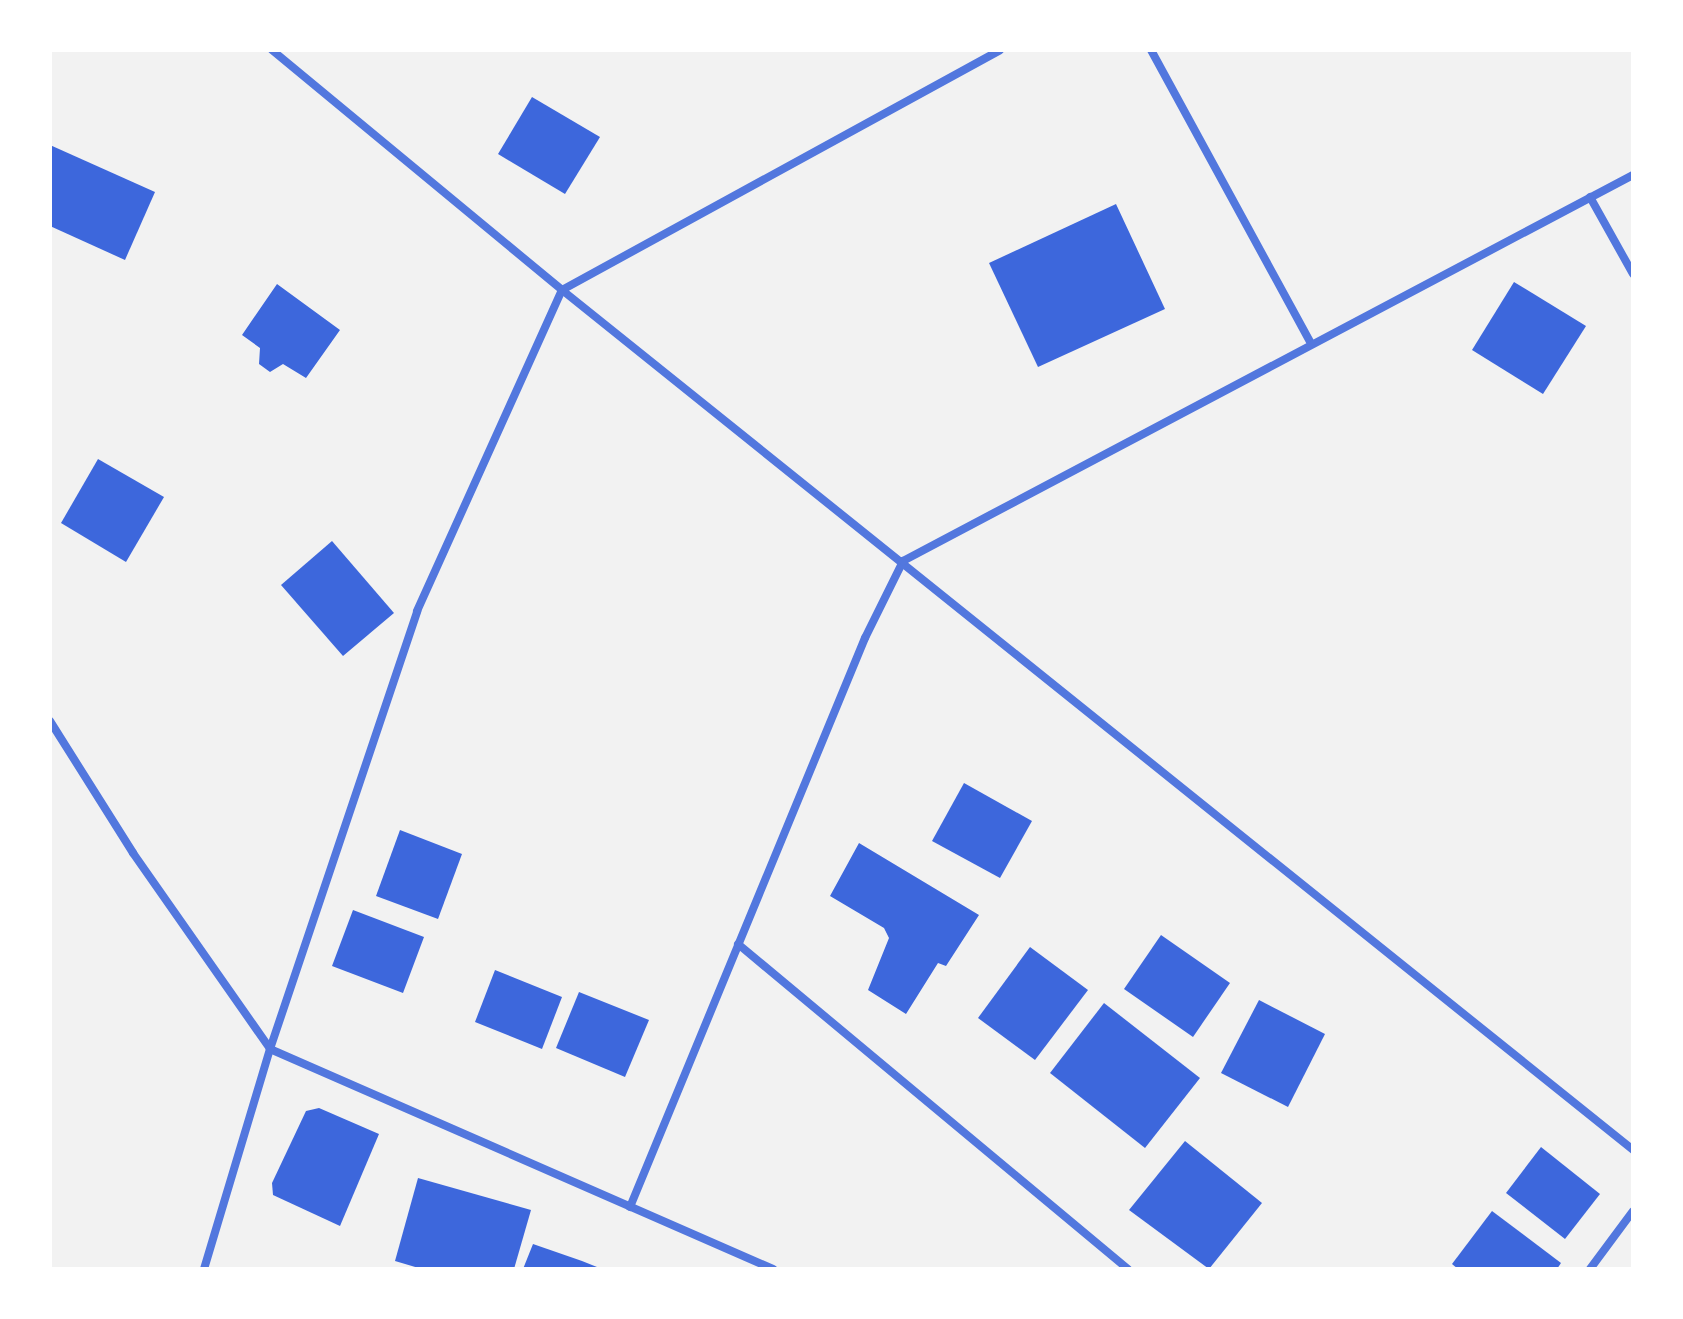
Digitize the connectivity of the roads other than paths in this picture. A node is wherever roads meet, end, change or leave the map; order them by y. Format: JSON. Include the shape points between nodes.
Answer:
{"nodes":[{"id":1,"x":272,"y":50,"type":"edge"},
{"id":2,"x":1000,"y":50,"type":"edge"},
{"id":3,"x":1151,"y":50,"type":"edge"},
{"id":4,"x":1633,"y":175,"type":"edge"},
{"id":5,"x":1590,"y":197,"type":"junction"},
{"id":6,"x":1633,"y":274,"type":"edge"},
{"id":7,"x":562,"y":290,"type":"junction"},
{"id":8,"x":1310,"y":342,"type":"junction"},
{"id":9,"x":903,"y":561,"type":"junction"},
{"id":10,"x":50,"y":721,"type":"edge"},
{"id":11,"x":738,"y":944,"type":"junction"},
{"id":12,"x":270,"y":1049,"type":"junction"},
{"id":13,"x":1633,"y":1150,"type":"edge"},
{"id":14,"x":630,"y":1207,"type":"junction"},
{"id":15,"x":1633,"y":1211,"type":"edge"},
{"id":16,"x":204,"y":1269,"type":"edge"},
{"id":17,"x":773,"y":1269,"type":"edge"},
{"id":18,"x":1128,"y":1269,"type":"edge"},
{"id":19,"x":1590,"y":1269,"type":"edge"}],
"edges":[{"from":1,"to":7,"type":"street"},
{"from":2,"to":7,"type":"street"},
{"from":3,"to":8,"type":"street"},
{"from":4,"to":5,"type":"street"},
{"from":5,"to":6,"type":"street"},
{"from":5,"to":8,"type":"street"},
{"from":7,"to":9,"type":"street"},
{"from":7,"to":12,"type":"street","via":[[417,611]]},
{"from":8,"to":9,"type":"street"},
{"from":9,"to":11,"type":"street","via":[[865,638]]},
{"from":9,"to":13,"type":"street"},
{"from":10,"to":12,"type":"street","via":[[133,853]]},
{"from":11,"to":14,"type":"street"},
{"from":11,"to":18,"type":"street"},
{"from":12,"to":14,"type":"street"},
{"from":12,"to":16,"type":"street"},
{"from":14,"to":17,"type":"street"},
{"from":15,"to":19,"type":"street"}]}
